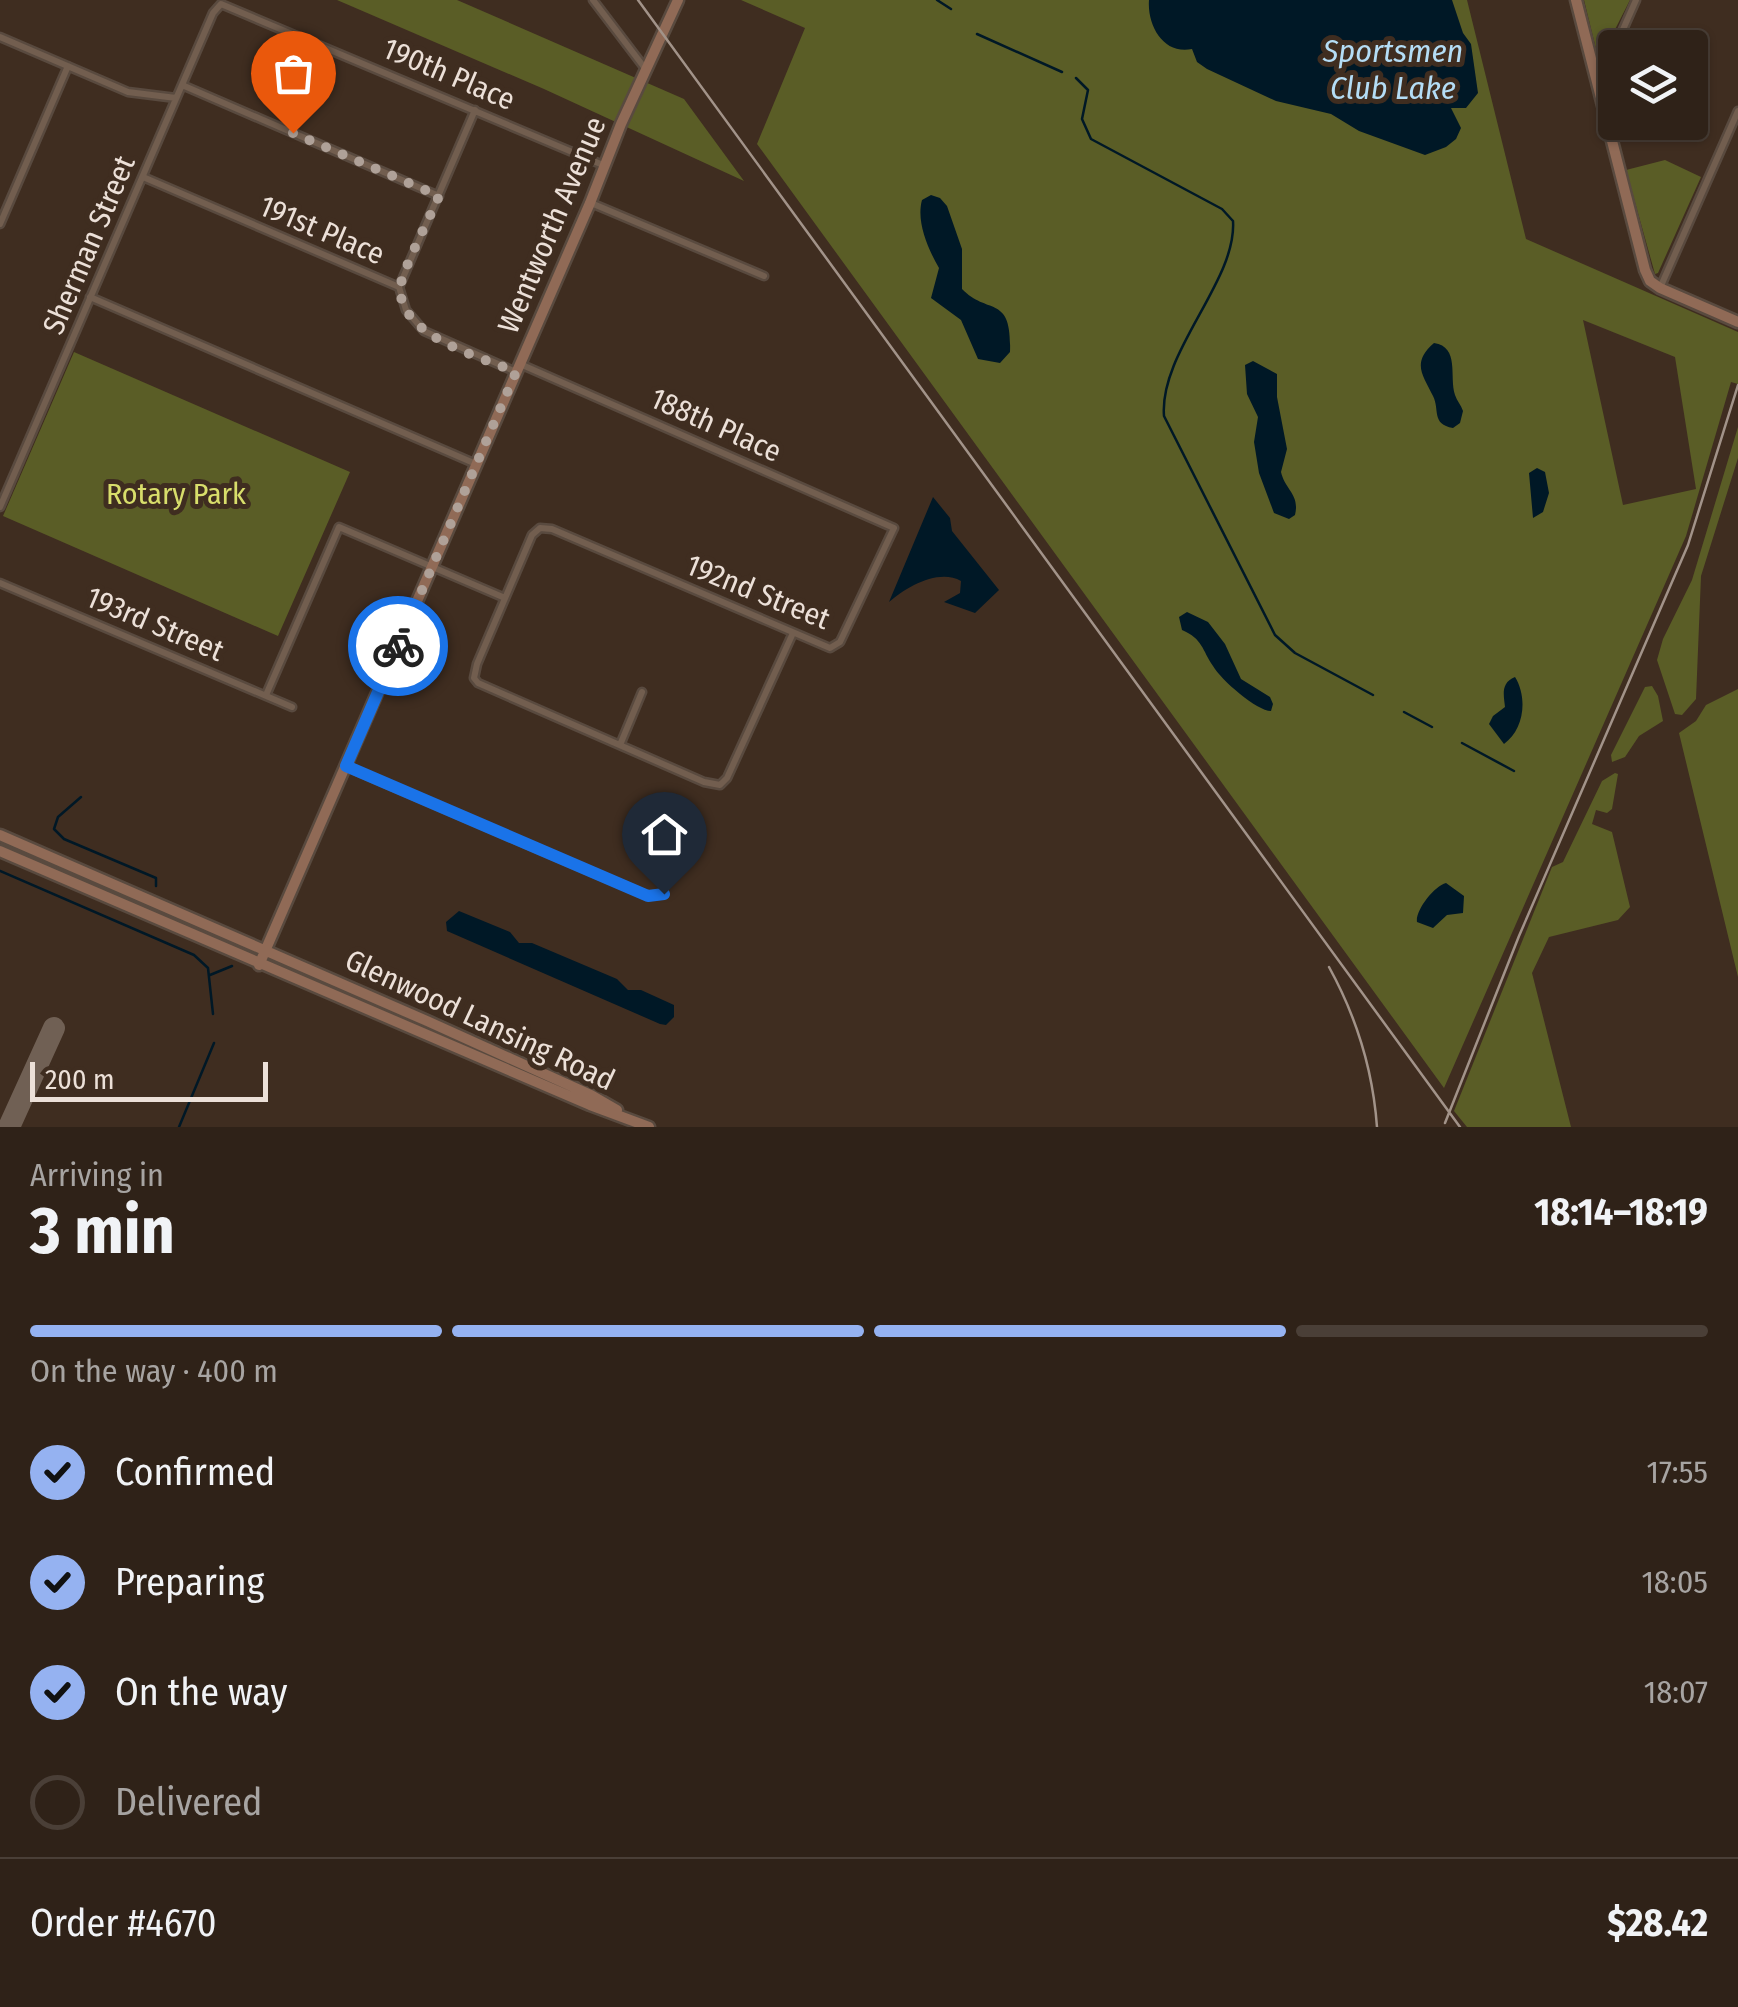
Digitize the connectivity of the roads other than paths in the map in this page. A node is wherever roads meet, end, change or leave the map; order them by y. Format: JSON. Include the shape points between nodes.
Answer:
{"nodes":[{"id":1,"x":593,"y":0,"type":"edge"},
{"id":2,"x":678,"y":0,"type":"edge"},
{"id":3,"x":1576,"y":0,"type":"edge"},
{"id":4,"x":1636,"y":0,"type":"edge"},
{"id":5,"x":221,"y":4,"type":"joint"},
{"id":6,"x":0,"y":37,"type":"edge"},
{"id":7,"x":68,"y":66,"type":"junction"},
{"id":8,"x":647,"y":71,"type":"junction"},
{"id":9,"x":182,"y":85,"type":"junction"},
{"id":10,"x":1597,"y":88,"type":"junction"},
{"id":11,"x":176,"y":98,"type":"junction"},
{"id":12,"x":476,"y":110,"type":"junction"},
{"id":13,"x":1738,"y":111,"type":"edge"},
{"id":14,"x":604,"y":165,"type":"junction"},
{"id":15,"x":142,"y":177,"type":"junction"},
{"id":16,"x":439,"y":196,"type":"junction"},
{"id":17,"x":590,"y":203,"type":"junction"},
{"id":18,"x":0,"y":224,"type":"edge"},
{"id":19,"x":764,"y":276,"type":"dead end"},
{"id":20,"x":399,"y":288,"type":"junction"},
{"id":21,"x":1660,"y":288,"type":"junction"},
{"id":22,"x":90,"y":298,"type":"junction"},
{"id":23,"x":1738,"y":322,"type":"edge"},
{"id":24,"x":518,"y":368,"type":"junction"},
{"id":25,"x":476,"y":464,"type":"junction"},
{"id":26,"x":0,"y":506,"type":"edge"},
{"id":27,"x":894,"y":528,"type":"joint"},
{"id":28,"x":432,"y":568,"type":"junction"},
{"id":29,"x":0,"y":583,"type":"edge"},
{"id":30,"x":505,"y":598,"type":"junction"},
{"id":31,"x":793,"y":633,"type":"junction"},
{"id":32,"x":642,"y":692,"type":"dead end"},
{"id":33,"x":266,"y":696,"type":"junction"},
{"id":34,"x":292,"y":707,"type":"dead end"},
{"id":35,"x":620,"y":746,"type":"junction"},
{"id":36,"x":346,"y":766,"type":"junction"},
{"id":37,"x":0,"y":836,"type":"edge"},
{"id":38,"x":0,"y":851,"type":"edge"},
{"id":39,"x":664,"y":894,"type":"dead end"},
{"id":40,"x":266,"y":950,"type":"junction"},
{"id":41,"x":259,"y":965,"type":"junction"},
{"id":42,"x":635,"y":1121,"type":"junction"},
{"id":43,"x":649,"y":1127,"type":"edge"}],
"edges":[{"from":1,"to":8,"type":"street"},
{"from":2,"to":8,"type":"street","name":"Wentworth Avenue"},
{"from":3,"to":10,"type":"street"},
{"from":4,"to":10,"type":"street"},
{"from":5,"to":9,"type":"street","name":"Sherman Street"},
{"from":5,"to":12,"type":"street","name":"190th Place"},
{"from":6,"to":7,"type":"street"},
{"from":7,"to":11,"type":"street","via":[[128,92]]},
{"from":7,"to":18,"type":"street"},
{"from":8,"to":14,"type":"street","name":"Wentworth Avenue"},
{"from":9,"to":11,"type":"street","name":"Sherman Street"},
{"from":9,"to":16,"type":"street"},
{"from":10,"to":21,"type":"street","via":[[1645,270]]},
{"from":11,"to":15,"type":"street","name":"Sherman Street"},
{"from":12,"to":14,"type":"street","name":"190th Place"},
{"from":12,"to":16,"type":"street"},
{"from":13,"to":21,"type":"street"},
{"from":14,"to":17,"type":"street","name":"Wentworth Avenue"},
{"from":15,"to":20,"type":"street","name":"191st Place"},
{"from":15,"to":22,"type":"street","name":"Sherman Street"},
{"from":16,"to":20,"type":"street"},
{"from":17,"to":19,"type":"street"},
{"from":17,"to":24,"type":"street","name":"Wentworth Avenue"},
{"from":20,"to":24,"type":"street","name":"191st Place","via":[[406,310],[424,331]]},
{"from":21,"to":23,"type":"street"},
{"from":22,"to":25,"type":"street"},
{"from":22,"to":26,"type":"street","name":"Sherman Street"},
{"from":24,"to":25,"type":"street","name":"Wentworth Avenue"},
{"from":24,"to":27,"type":"street","name":"188th Place"},
{"from":25,"to":28,"type":"street","name":"Wentworth Avenue"},
{"from":27,"to":31,"type":"street","name":"192nd Street","via":[[838,645],[825,647]]},
{"from":28,"to":30,"type":"street"},
{"from":28,"to":33,"type":"street","via":[[339,528]]},
{"from":28,"to":36,"type":"street","name":"Wentworth Avenue"},
{"from":29,"to":33,"type":"street","name":"193rd Street"},
{"from":30,"to":31,"type":"street","name":"192nd Street","via":[[532,535],[552,529]]},
{"from":30,"to":35,"type":"street","via":[[474,678]]},
{"from":31,"to":35,"type":"street","via":[[720,786]]},
{"from":32,"to":35,"type":"street"},
{"from":33,"to":34,"type":"street","name":"193rd Street"},
{"from":36,"to":39,"type":"street","via":[[648,896]]},
{"from":36,"to":40,"type":"street","name":"Wentworth Avenue"},
{"from":37,"to":40,"type":"street","name":"Glenwood Lansing Road"},
{"from":38,"to":41,"type":"street","name":"Glenwood Lansing Road"},
{"from":40,"to":41,"type":"street","name":"Wentworth Avenue"},
{"from":40,"to":42,"type":"street","name":"Glenwood Lansing Road","via":[[591,1095]]},
{"from":41,"to":42,"type":"street","name":"Glenwood Lansing Road"},
{"from":42,"to":43,"type":"street"}]}
